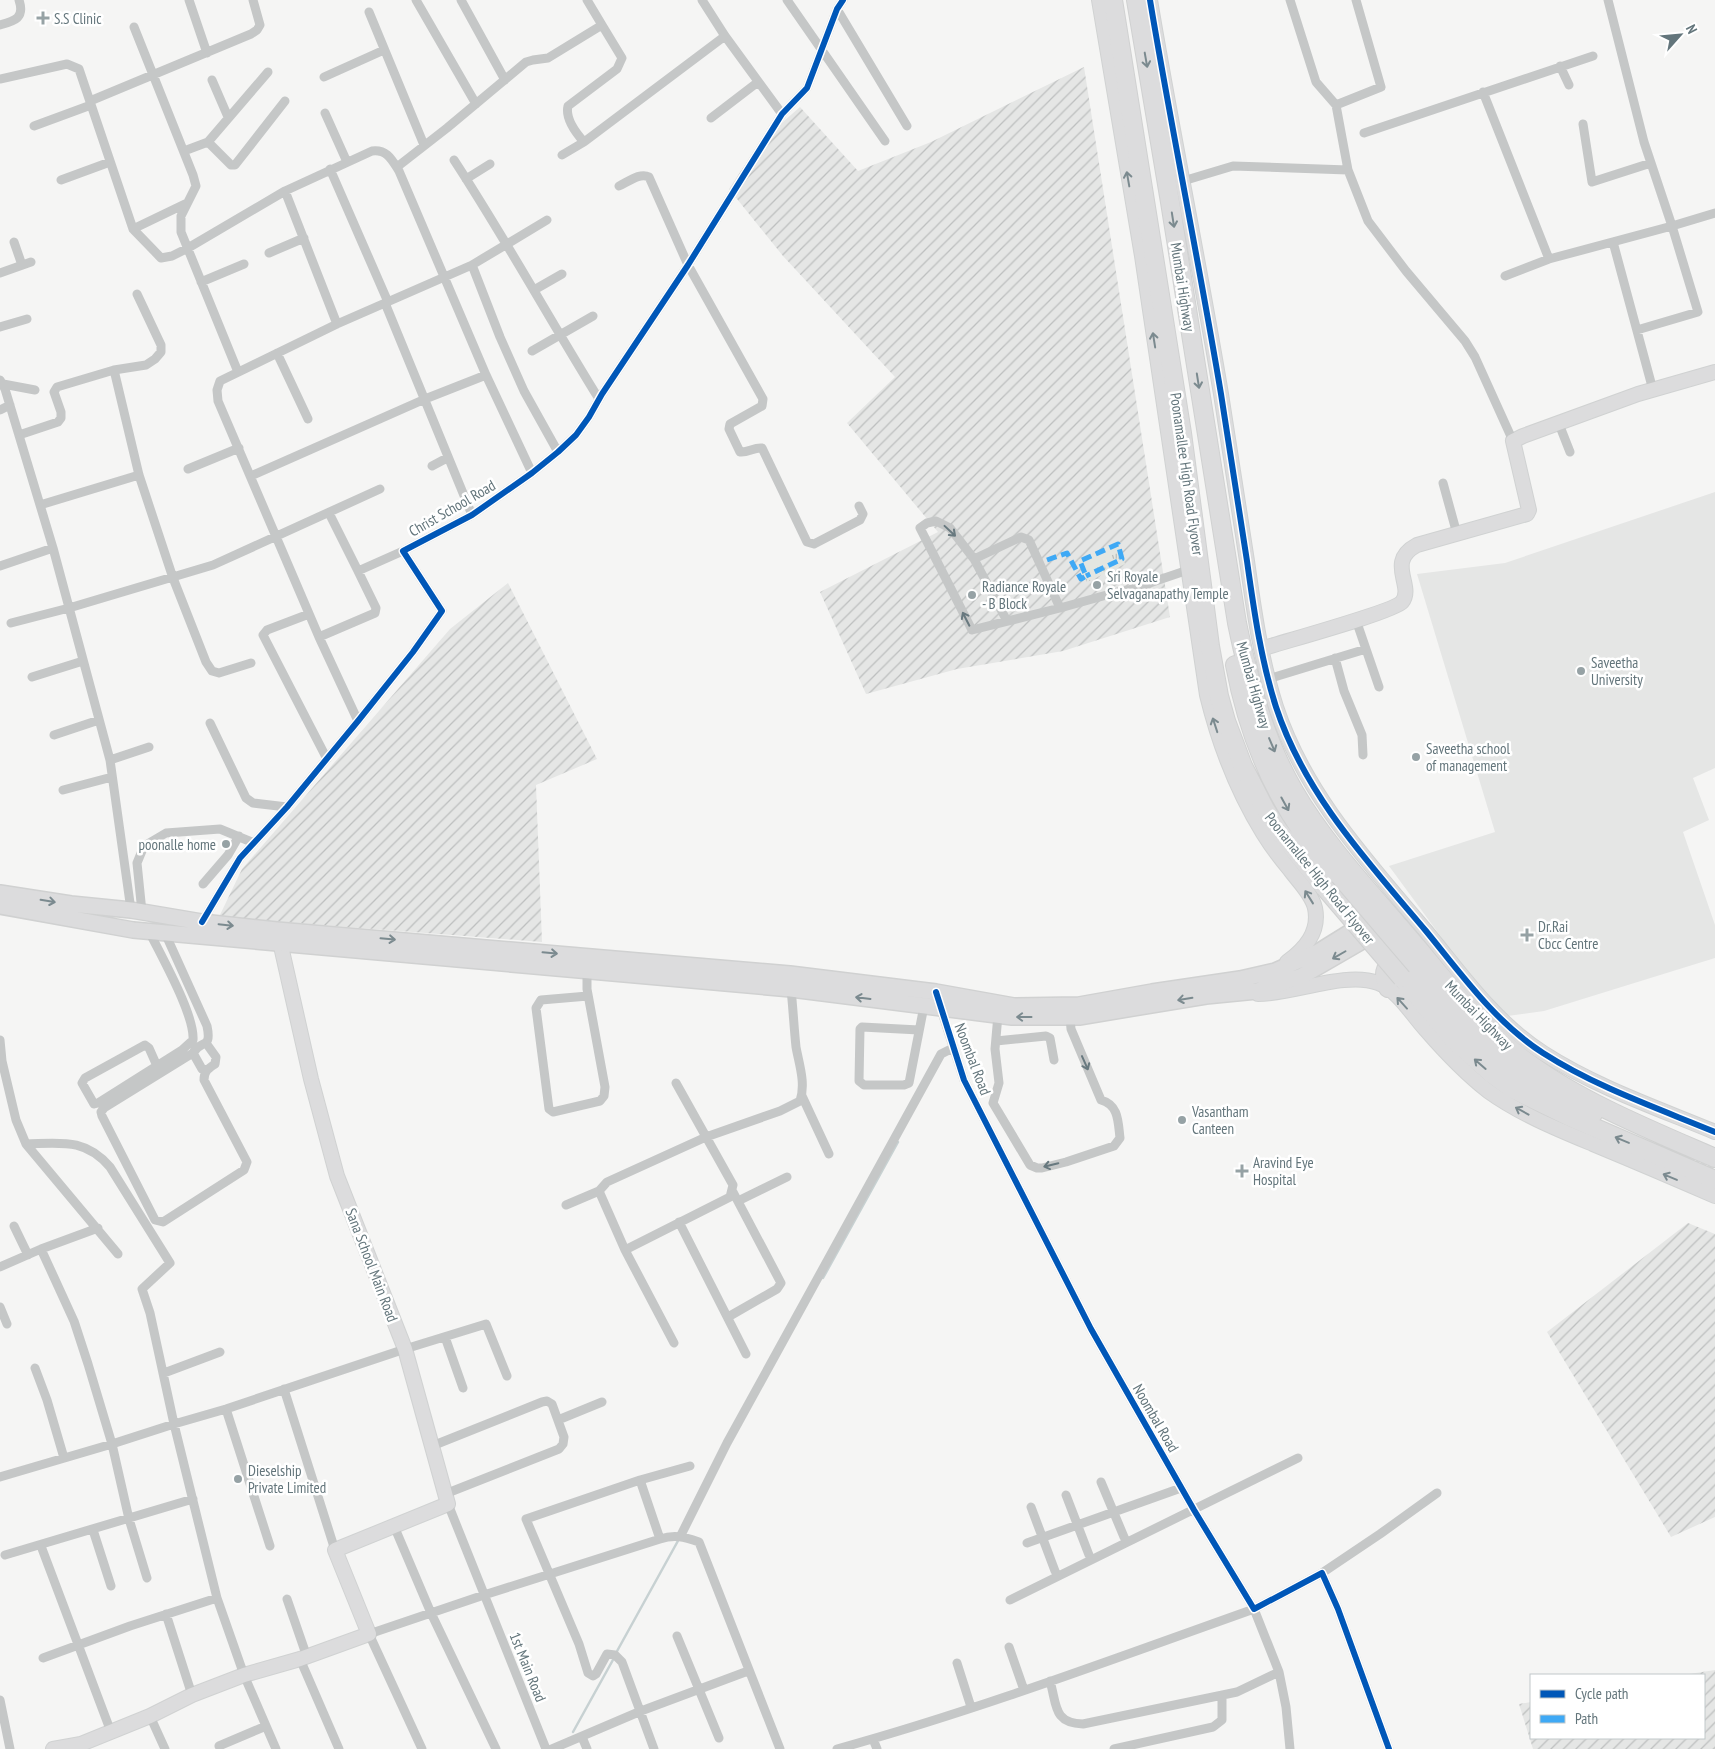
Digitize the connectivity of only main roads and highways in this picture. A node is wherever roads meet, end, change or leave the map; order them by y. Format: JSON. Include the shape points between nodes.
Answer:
{"nodes":[{"id":1,"x":1113,"y":0,"type":"edge"},
{"id":2,"x":1144,"y":5,"type":"edge"},
{"id":3,"x":1151,"y":284,"type":"joint"},
{"id":4,"x":1223,"y":538,"type":"junction"},
{"id":5,"x":0,"y":893,"type":"edge"},
{"id":6,"x":0,"y":906,"type":"edge"},
{"id":7,"x":1376,"y":924,"type":"junction"},
{"id":8,"x":278,"y":936,"type":"junction"},
{"id":9,"x":1400,"y":977,"type":"junction"},
{"id":10,"x":1710,"y":1156,"type":"edge"},
{"id":11,"x":1715,"y":1180,"type":"edge"}],
"edges":[{"from":1,"to":3,"type":"highway","name":"Mumbai Highway"},
{"from":2,"to":4,"type":"highway","name":"Mumbai Highway","one_way":true,"via":[[1172,212]]},
{"from":3,"to":9,"type":"highway","name":"Poonamallee High Road Flyover","bridge":true,"via":[[1182,433],[1210,646],[1226,721],[1243,766],[1279,831]]},
{"from":4,"to":7,"type":"highway","one_way":true,"via":[[1234,658],[1255,738],[1276,787],[1302,831]]},
{"from":4,"to":10,"type":"highway","name":"Mumbai Highway","one_way":true,"via":[[1243,652],[1259,711],[1294,790],[1334,848],[1498,1039],[1527,1062],[1580,1094]]},
{"from":5,"to":8,"type":"main road","one_way":true,"via":[[136,911]]},
{"from":6,"to":8,"type":"main road","via":[[164,933]]},
{"from":8,"to":7,"type":"main road","one_way":true,"via":[[790,974],[936,992],[1014,1006],[1078,1006],[1267,973]]},
{"from":7,"to":8,"type":"main road","one_way":true,"via":[[1302,976],[1257,991],[1079,1017],[1012,1017],[791,989],[587,971]]},
{"from":7,"to":9,"type":"highway"},
{"from":9,"to":10,"type":"highway","via":[[1459,1022],[1516,1074],[1589,1113],[1657,1140]]},
{"from":11,"to":9,"type":"highway","name":"Poonamallee High Road Flyover","one_way":true,"via":[[1570,1118],[1511,1088],[1454,1040]]}]}
